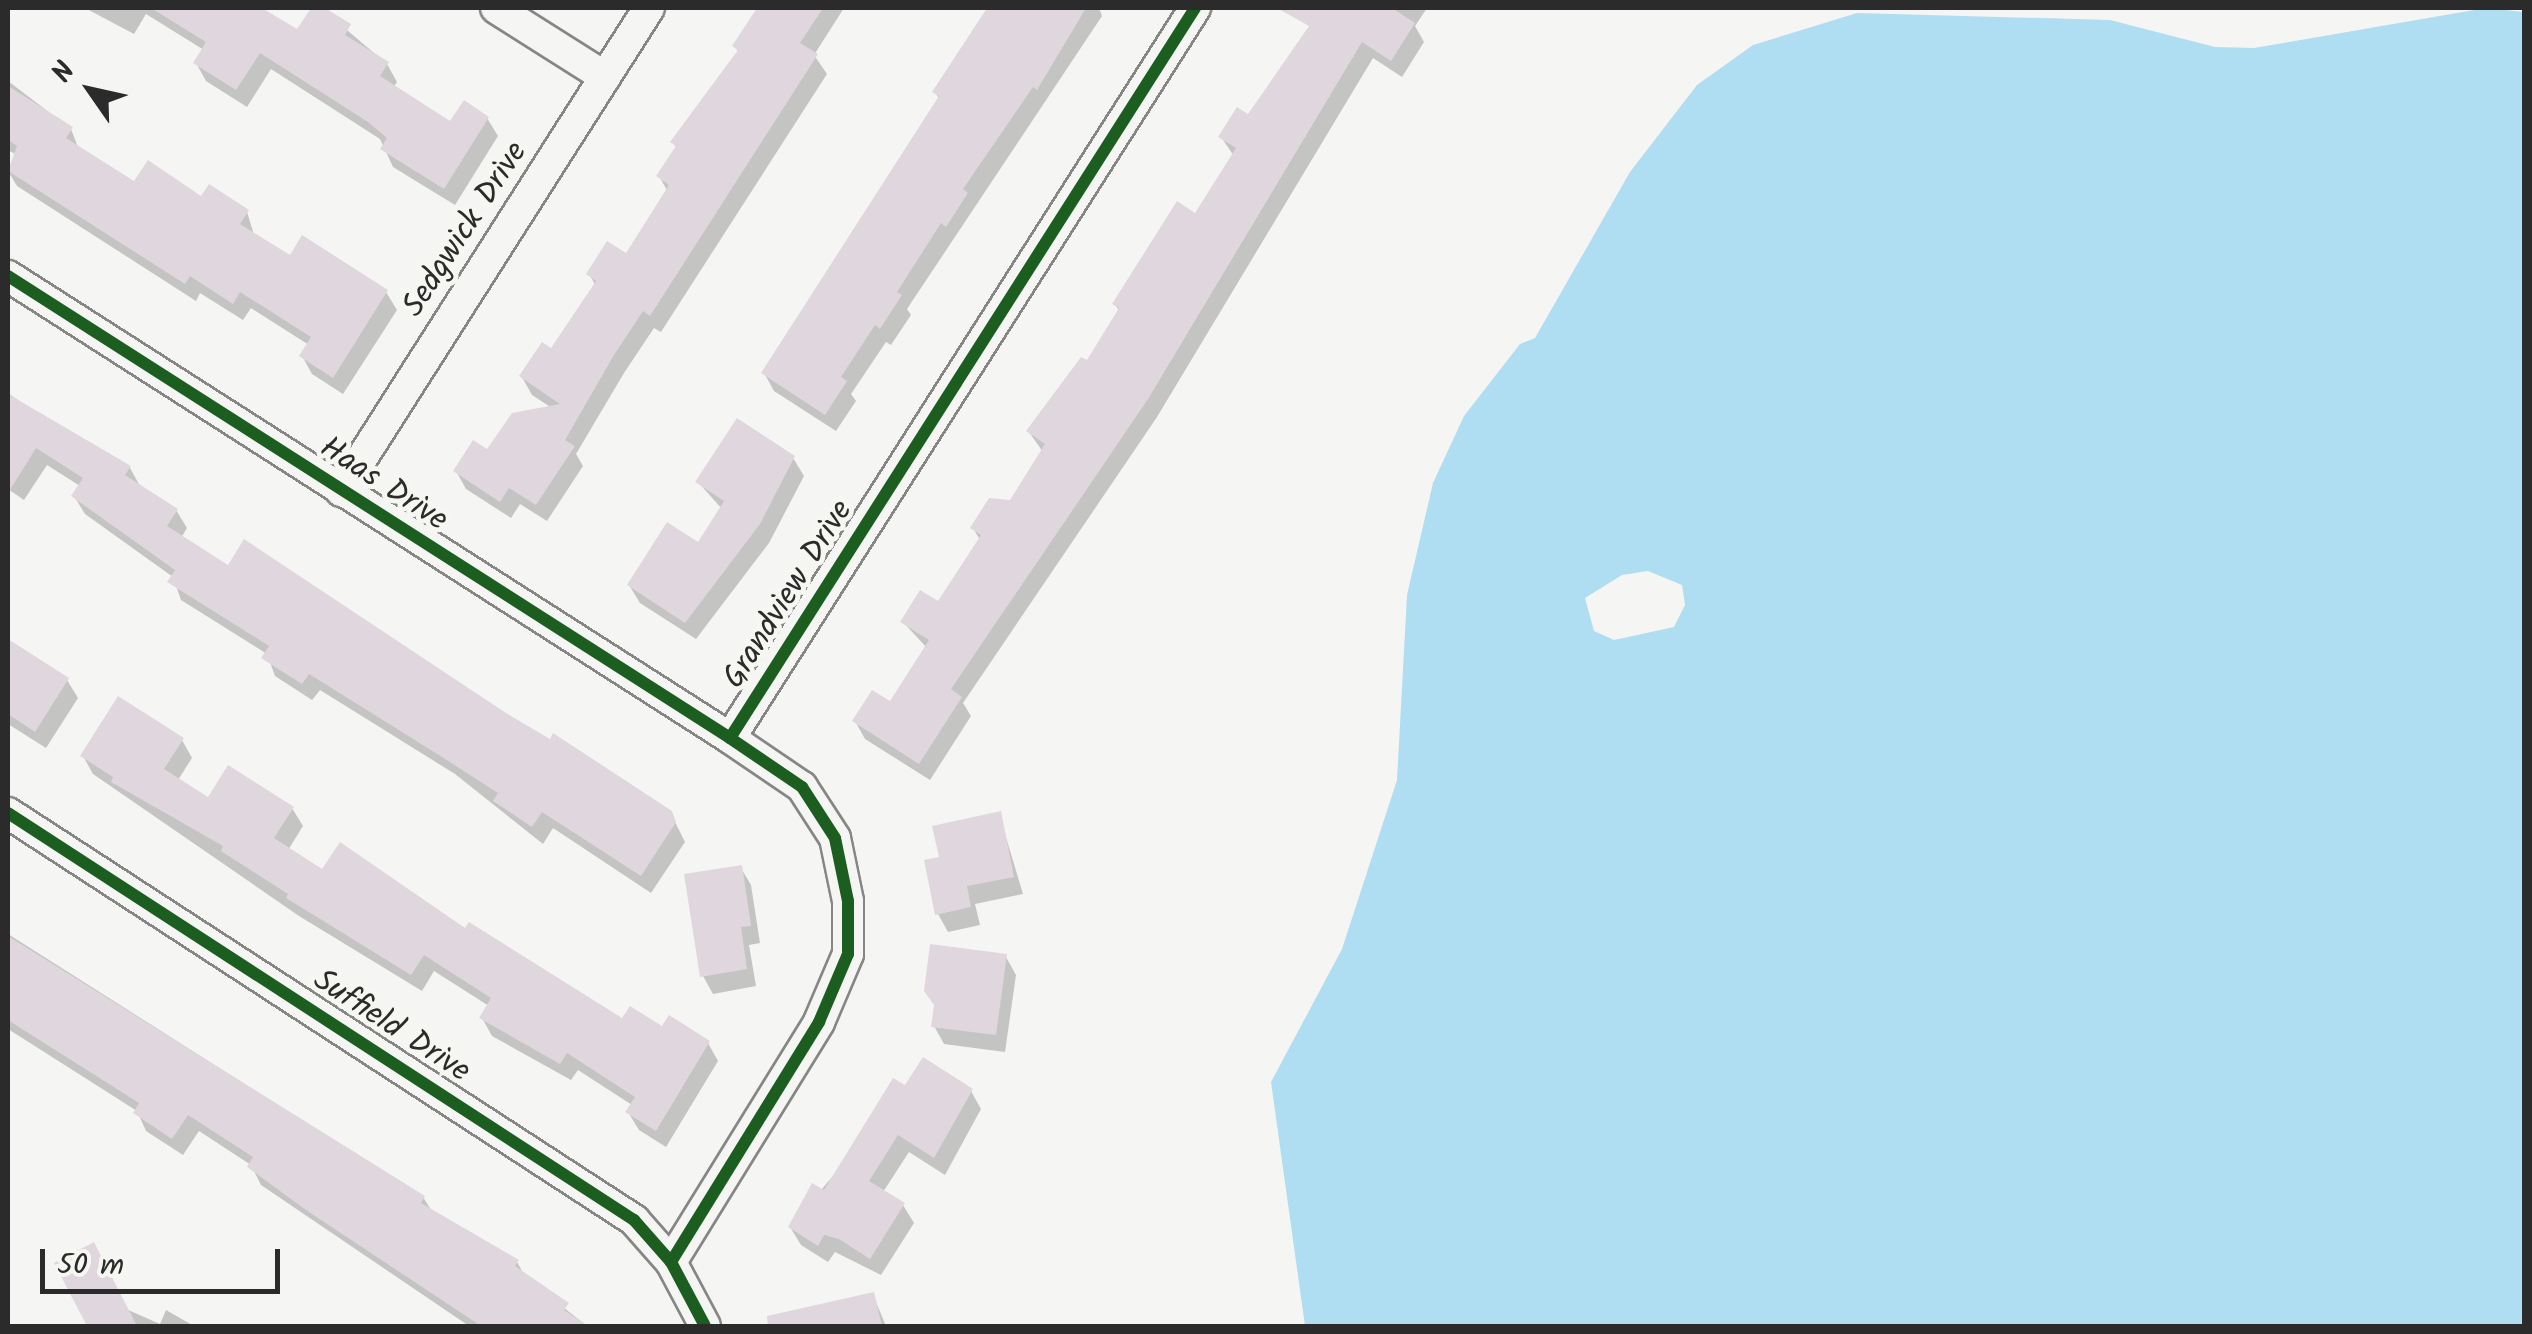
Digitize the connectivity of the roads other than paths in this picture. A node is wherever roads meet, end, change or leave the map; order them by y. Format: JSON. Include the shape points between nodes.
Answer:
{"nodes":[{"id":1,"x":496,"y":8,"type":"edge"},
{"id":2,"x":649,"y":8,"type":"edge"},
{"id":3,"x":1195,"y":8,"type":"edge"},
{"id":4,"x":605,"y":77,"type":"junction"},
{"id":5,"x":8,"y":276,"type":"edge"},
{"id":6,"x":341,"y":490,"type":"junction"},
{"id":7,"x":730,"y":738,"type":"junction"},
{"id":8,"x":8,"y":813,"type":"edge"},
{"id":9,"x":670,"y":1262,"type":"junction"},
{"id":10,"x":705,"y":1326,"type":"edge"}],
"edges":[{"from":1,"to":4,"type":"street"},
{"from":2,"to":4,"type":"street","name":"Sedgwick Drive"},
{"from":3,"to":7,"type":"street","name":"Grandview Drive"},
{"from":4,"to":6,"type":"street","name":"Sedgwick Drive"},
{"from":5,"to":6,"type":"street","name":"Haas Drive"},
{"from":6,"to":7,"type":"street","name":"Haas Drive"},
{"from":7,"to":9,"type":"street","name":"Grandview Drive","via":[[802,787],[835,838],[848,901],[848,954],[819,1022]]},
{"from":8,"to":9,"type":"street","name":"Suffield Drive","via":[[582,1182],[634,1220]]},
{"from":9,"to":10,"type":"street","name":"Suffield Drive"}]}
